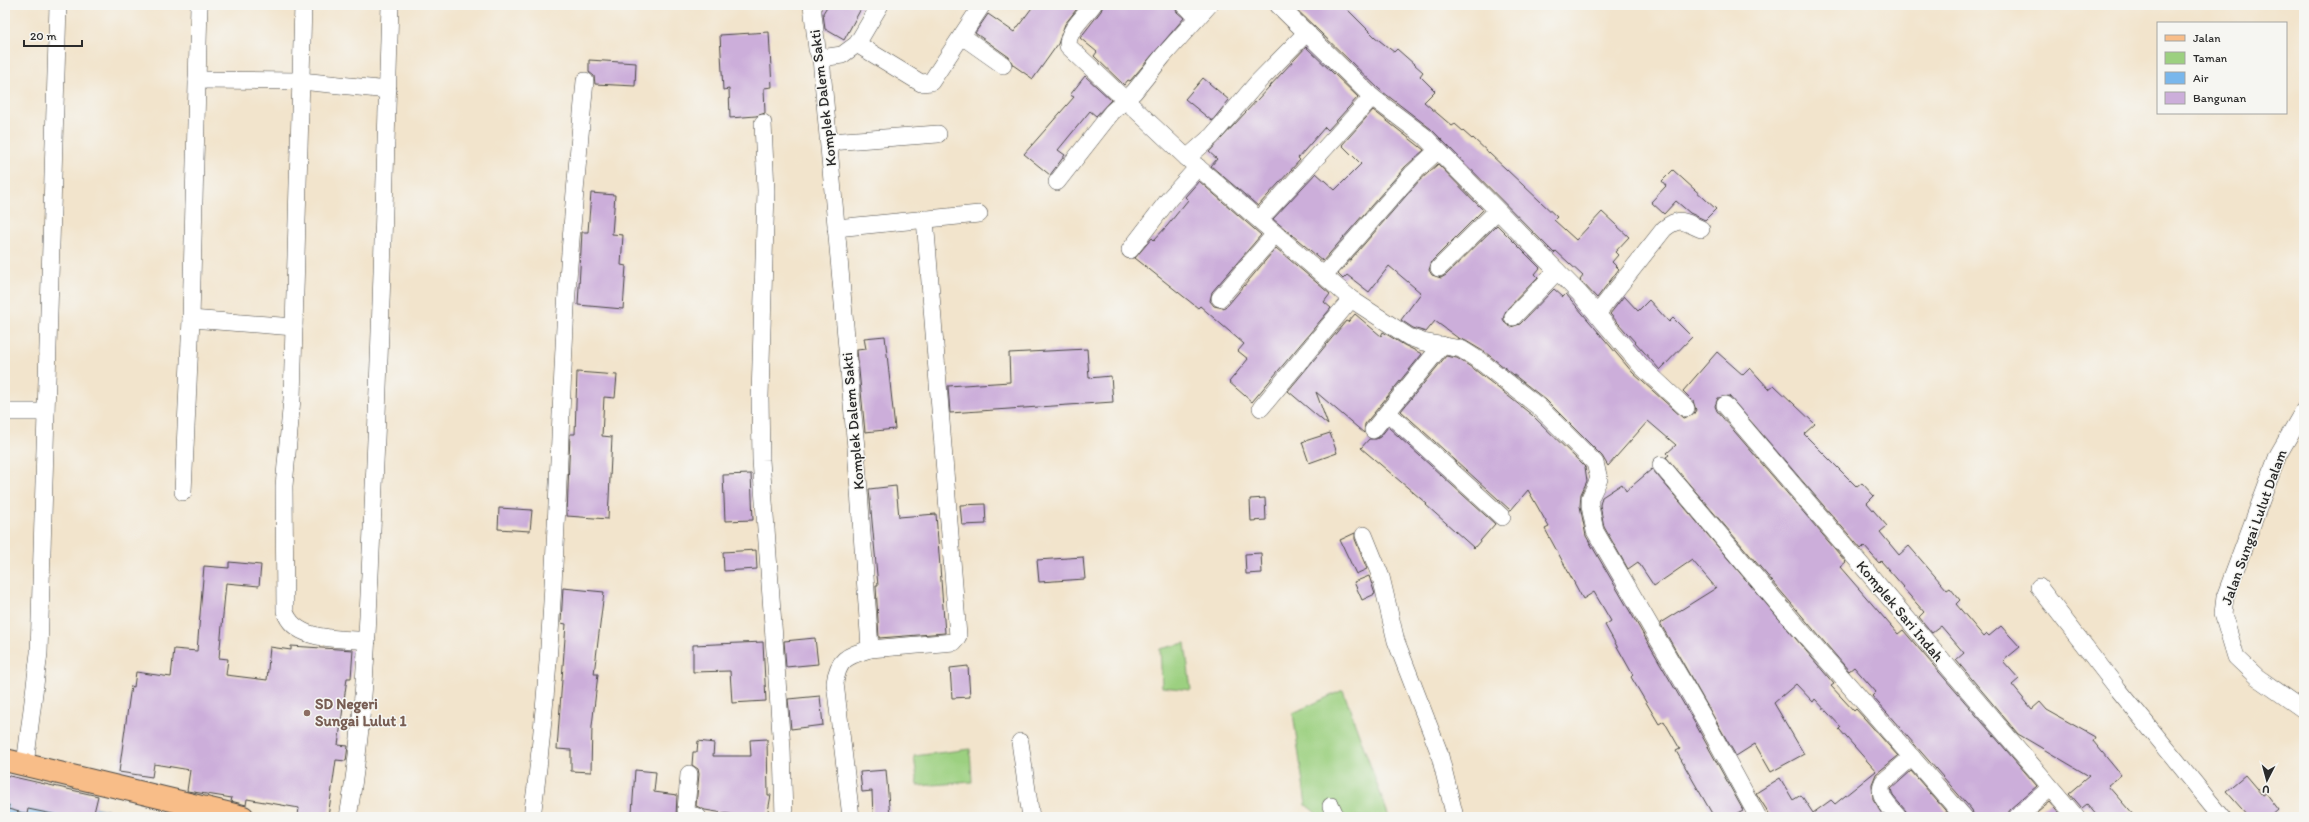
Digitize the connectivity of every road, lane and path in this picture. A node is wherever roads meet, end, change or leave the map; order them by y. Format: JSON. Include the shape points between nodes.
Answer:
{"nodes":[{"id":1,"x":58,"y":5,"type":"edge"},
{"id":2,"x":198,"y":5,"type":"edge"},
{"id":3,"x":303,"y":5,"type":"edge"},
{"id":4,"x":390,"y":5,"type":"edge"},
{"id":5,"x":812,"y":5,"type":"edge"},
{"id":6,"x":880,"y":5,"type":"edge"},
{"id":7,"x":982,"y":5,"type":"edge"},
{"id":8,"x":1093,"y":5,"type":"edge"},
{"id":9,"x":1184,"y":5,"type":"edge"},
{"id":10,"x":1278,"y":5,"type":"edge"},
{"id":11,"x":1204,"y":11,"type":"edge"},
{"id":12,"x":1307,"y":32,"type":"junction"},
{"id":13,"x":962,"y":36,"type":"junction"},
{"id":14,"x":857,"y":44,"type":"junction"},
{"id":15,"x":821,"y":58,"type":"junction"},
{"id":16,"x":1003,"y":65,"type":"dead end"},
{"id":17,"x":197,"y":80,"type":"junction"},
{"id":18,"x":301,"y":81,"type":"junction"},
{"id":19,"x":585,"y":81,"type":"dead end"},
{"id":20,"x":388,"y":90,"type":"junction"},
{"id":21,"x":1372,"y":97,"type":"junction"},
{"id":22,"x":1127,"y":100,"type":"junction"},
{"id":23,"x":763,"y":123,"type":"dead end"},
{"id":24,"x":938,"y":134,"type":"dead end"},
{"id":25,"x":830,"y":142,"type":"junction"},
{"id":26,"x":1437,"y":151,"type":"junction"},
{"id":27,"x":1193,"y":162,"type":"junction"},
{"id":28,"x":1057,"y":182,"type":"dead end"},
{"id":29,"x":1497,"y":211,"type":"junction"},
{"id":30,"x":979,"y":214,"type":"dead end"},
{"id":31,"x":925,"y":218,"type":"junction"},
{"id":32,"x":1260,"y":219,"type":"junction"},
{"id":33,"x":836,"y":228,"type":"junction"},
{"id":34,"x":1701,"y":229,"type":"dead end"},
{"id":35,"x":1275,"y":234,"type":"junction"},
{"id":36,"x":1130,"y":250,"type":"dead end"},
{"id":37,"x":1439,"y":268,"type":"dead end"},
{"id":38,"x":1557,"y":271,"type":"junction"},
{"id":39,"x":1325,"y":274,"type":"junction"},
{"id":40,"x":1220,"y":298,"type":"dead end"},
{"id":41,"x":1351,"y":299,"type":"junction"},
{"id":42,"x":1597,"y":314,"type":"junction"},
{"id":43,"x":1513,"y":317,"type":"dead end"},
{"id":44,"x":191,"y":319,"type":"junction"},
{"id":45,"x":294,"y":327,"type":"junction"},
{"id":46,"x":1442,"y":345,"type":"junction"},
{"id":47,"x":1725,"y":405,"type":"dead end"},
{"id":48,"x":1261,"y":408,"type":"dead end"},
{"id":49,"x":1686,"y":408,"type":"dead end"},
{"id":50,"x":2304,"y":410,"type":"edge"},
{"id":51,"x":5,"y":412,"type":"edge"},
{"id":52,"x":46,"y":412,"type":"junction"},
{"id":53,"x":1388,"y":413,"type":"junction"},
{"id":54,"x":1372,"y":430,"type":"dead end"},
{"id":55,"x":1661,"y":465,"type":"dead end"},
{"id":56,"x":183,"y":492,"type":"dead end"},
{"id":57,"x":1502,"y":517,"type":"dead end"},
{"id":58,"x":1364,"y":535,"type":"dead end"},
{"id":59,"x":2039,"y":586,"type":"dead end"},
{"id":60,"x":367,"y":641,"type":"junction"},
{"id":61,"x":870,"y":649,"type":"junction"},
{"id":62,"x":2304,"y":710,"type":"edge"},
{"id":63,"x":1020,"y":742,"type":"dead end"},
{"id":64,"x":1912,"y":757,"type":"junction"},
{"id":65,"x":15,"y":763,"type":"edge"},
{"id":66,"x":689,"y":774,"type":"dead end"},
{"id":67,"x":2050,"y":788,"type":"junction"},
{"id":68,"x":242,"y":817,"type":"edge"},
{"id":69,"x":348,"y":817,"type":"edge"},
{"id":70,"x":532,"y":817,"type":"edge"},
{"id":71,"x":698,"y":817,"type":"edge"},
{"id":72,"x":784,"y":817,"type":"edge"},
{"id":73,"x":851,"y":817,"type":"edge"},
{"id":74,"x":1031,"y":817,"type":"edge"},
{"id":75,"x":1456,"y":817,"type":"edge"},
{"id":76,"x":1758,"y":817,"type":"edge"},
{"id":77,"x":1898,"y":817,"type":"edge"},
{"id":78,"x":1964,"y":817,"type":"edge"},
{"id":79,"x":2017,"y":817,"type":"edge"},
{"id":80,"x":2076,"y":817,"type":"edge"},
{"id":81,"x":2222,"y":817,"type":"edge"}],
"edges":[{"from":1,"to":52,"type":"street"},
{"from":2,"to":17,"type":"street"},
{"from":3,"to":18,"type":"street"},
{"from":4,"to":20,"type":"street"},
{"from":5,"to":15,"type":"street","name":"Komplek Dalem Sakti","via":[[817,49]]},
{"from":6,"to":14,"type":"street"},
{"from":7,"to":13,"type":"street"},
{"from":8,"to":22,"type":"street","via":[[1071,33],[1067,40],[1068,46]]},
{"from":9,"to":11,"type":"street"},
{"from":10,"to":12,"type":"street"},
{"from":11,"to":22,"type":"street"},
{"from":12,"to":21,"type":"street"},
{"from":12,"to":27,"type":"street","via":[[1257,83]]},
{"from":13,"to":14,"type":"street","via":[[931,82],[921,83]]},
{"from":13,"to":16,"type":"street"},
{"from":14,"to":15,"type":"street","via":[[842,55]]},
{"from":15,"to":25,"type":"street","name":"Komplek Dalem Sakti"},
{"from":17,"to":18,"type":"street"},
{"from":17,"to":44,"type":"street"},
{"from":18,"to":20,"type":"street"},
{"from":18,"to":45,"type":"street"},
{"from":19,"to":70,"type":"street","via":[[566,304],[547,667]]},
{"from":20,"to":60,"type":"street","via":[[381,340]]},
{"from":21,"to":26,"type":"street","via":[[1424,136]]},
{"from":21,"to":32,"type":"street"},
{"from":22,"to":27,"type":"street"},
{"from":22,"to":28,"type":"street","via":[[1112,112]]},
{"from":23,"to":72,"type":"street","via":[[766,191],[760,397],[761,460],[782,748]]},
{"from":24,"to":25,"type":"street"},
{"from":25,"to":33,"type":"street","name":"Komplek Dalem Sakti"},
{"from":26,"to":29,"type":"street"},
{"from":26,"to":39,"type":"street","via":[[1412,174]]},
{"from":27,"to":32,"type":"street"},
{"from":27,"to":36,"type":"street"},
{"from":29,"to":37,"type":"street"},
{"from":29,"to":38,"type":"street"},
{"from":30,"to":31,"type":"street"},
{"from":31,"to":33,"type":"street"},
{"from":31,"to":61,"type":"street","via":[[958,636],[954,642]]},
{"from":32,"to":35,"type":"street"},
{"from":33,"to":61,"type":"street","name":"Komplek Dalem Sakti","via":[[856,448]]},
{"from":34,"to":42,"type":"street","via":[[1680,220],[1668,225]]},
{"from":35,"to":39,"type":"street"},
{"from":35,"to":40,"type":"street"},
{"from":38,"to":42,"type":"street"},
{"from":38,"to":43,"type":"street"},
{"from":39,"to":41,"type":"street"},
{"from":41,"to":46,"type":"street","via":[[1409,337]]},
{"from":41,"to":48,"type":"street"},
{"from":42,"to":49,"type":"street","via":[[1641,366]]},
{"from":44,"to":45,"type":"street"},
{"from":44,"to":56,"type":"street"},
{"from":45,"to":60,"type":"street","via":[[292,399],[284,486],[285,611],[288,620],[295,627],[310,635]]},
{"from":46,"to":53,"type":"street"},
{"from":46,"to":76,"type":"street","via":[[1461,349],[1480,361],[1539,407],[1595,462],[1599,479],[1590,498],[1595,531]]},
{"from":47,"to":67,"type":"street","name":"Komplek Sari Indah"},
{"from":50,"to":62,"type":"street","name":"Jalan Sungai Lulut Dalam","via":[[2278,455],[2225,597],[2223,614],[2236,656],[2257,677]]},
{"from":51,"to":52,"type":"street"},
{"from":52,"to":65,"type":"street","via":[[39,653]]},
{"from":53,"to":54,"type":"street"},
{"from":53,"to":57,"type":"street"},
{"from":55,"to":64,"type":"street"},
{"from":58,"to":75,"type":"street","via":[[1381,577],[1396,641],[1439,752]]},
{"from":59,"to":81,"type":"street","via":[[2118,689]]},
{"from":60,"to":69,"type":"street","via":[[357,765]]},
{"from":61,"to":73,"type":"street","via":[[850,655],[839,664],[835,683]]},
{"from":63,"to":74,"type":"street"},
{"from":64,"to":77,"type":"street","via":[[1883,782],[1881,787],[1882,796]]},
{"from":64,"to":78,"type":"street"},
{"from":65,"to":68,"type":"main road"},
{"from":66,"to":71,"type":"street","via":[[686,810],[687,814]]},
{"from":67,"to":79,"type":"street"},
{"from":67,"to":80,"type":"street","name":"Komplek Sari Indah"}]}
